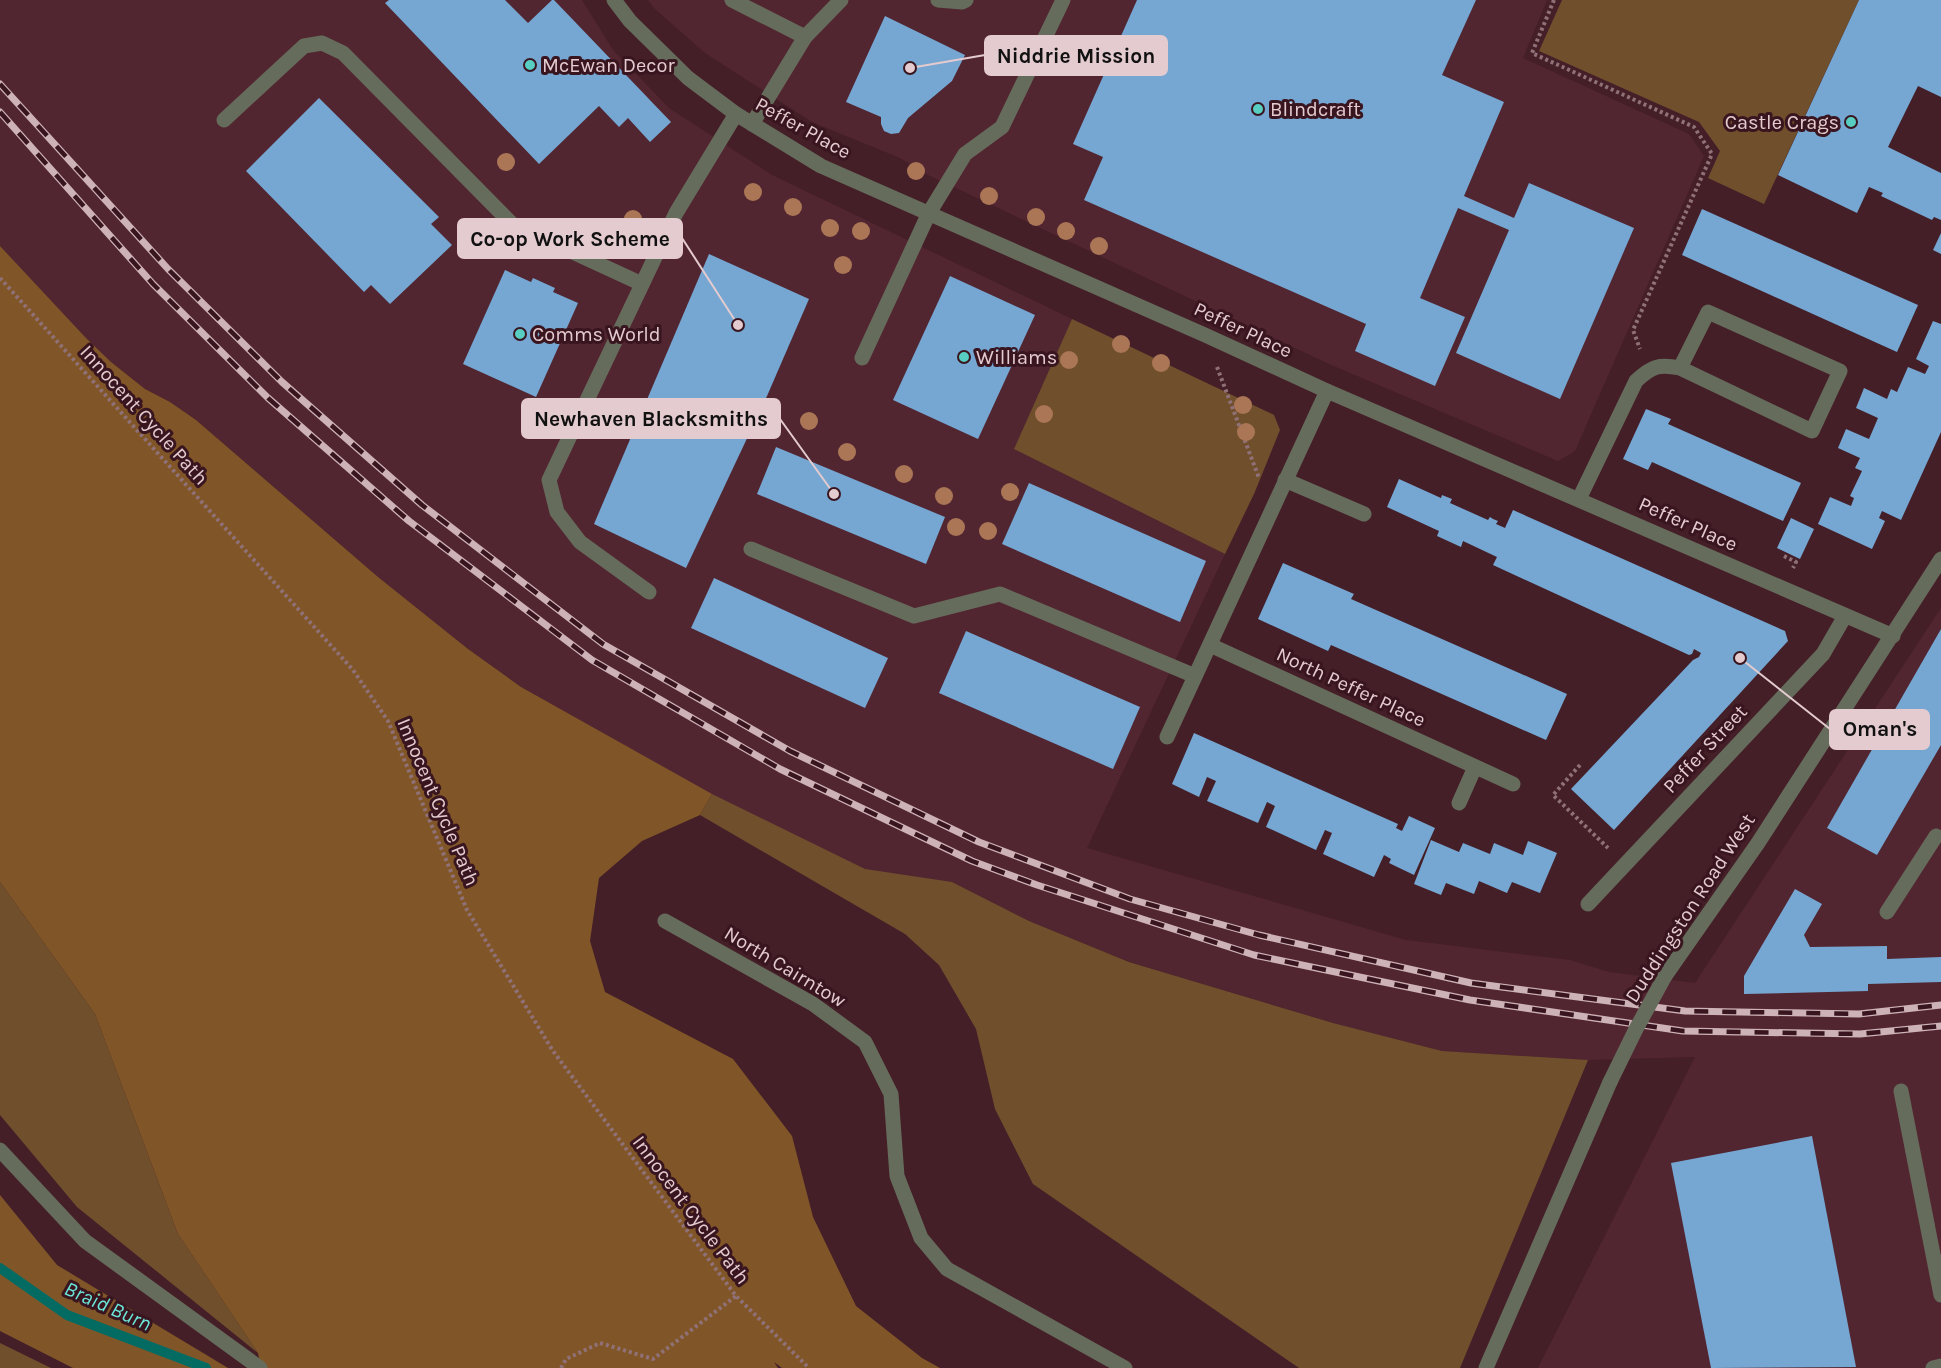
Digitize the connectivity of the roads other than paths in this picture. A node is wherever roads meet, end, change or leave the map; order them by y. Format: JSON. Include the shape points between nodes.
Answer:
{"nodes":[{"id":1,"x":614,"y":0,"type":"edge"},
{"id":2,"x":732,"y":0,"type":"edge"},
{"id":3,"x":841,"y":0,"type":"edge"},
{"id":4,"x":938,"y":0,"type":"edge"},
{"id":5,"x":966,"y":0,"type":"edge"},
{"id":6,"x":1063,"y":0,"type":"edge"},
{"id":7,"x":805,"y":37,"type":"junction"},
{"id":8,"x":736,"y":114,"type":"junction"},
{"id":9,"x":224,"y":120,"type":"dead end"},
{"id":10,"x":752,"y":124,"type":"junction"},
{"id":11,"x":929,"y":213,"type":"junction"},
{"id":12,"x":642,"y":284,"type":"junction"},
{"id":13,"x":862,"y":358,"type":"dead end"},
{"id":14,"x":1680,"y":368,"type":"junction"},
{"id":15,"x":1327,"y":391,"type":"junction"},
{"id":16,"x":1285,"y":480,"type":"junction"},
{"id":17,"x":1579,"y":499,"type":"junction"},
{"id":18,"x":1364,"y":514,"type":"dead end"},
{"id":19,"x":751,"y":549,"type":"dead end"},
{"id":20,"x":1941,"y":560,"type":"edge"},
{"id":21,"x":649,"y":592,"type":"dead end"},
{"id":22,"x":1845,"y":616,"type":"junction"},
{"id":23,"x":1893,"y":636,"type":"junction"},
{"id":24,"x":1210,"y":645,"type":"junction"},
{"id":25,"x":1195,"y":676,"type":"junction"},
{"id":26,"x":1167,"y":737,"type":"dead end"},
{"id":27,"x":1474,"y":767,"type":"junction"},
{"id":28,"x":1513,"y":783,"type":"dead end"},
{"id":29,"x":1459,"y":803,"type":"dead end"},
{"id":30,"x":1940,"y":833,"type":"edge"},
{"id":31,"x":1588,"y":904,"type":"dead end"},
{"id":32,"x":1887,"y":912,"type":"dead end"},
{"id":33,"x":665,"y":921,"type":"dead end"},
{"id":34,"x":1901,"y":1091,"type":"dead end"},
{"id":35,"x":0,"y":1150,"type":"edge"},
{"id":36,"x":1941,"y":1295,"type":"edge"},
{"id":37,"x":1941,"y":1366,"type":"edge"},
{"id":38,"x":260,"y":1368,"type":"edge"},
{"id":39,"x":1125,"y":1368,"type":"edge"},
{"id":40,"x":1486,"y":1368,"type":"edge"},
{"id":41,"x":1933,"y":1368,"type":"edge"}],
"edges":[{"from":1,"to":8,"type":"street","name":"Peffer Place","via":[[688,78]]},
{"from":2,"to":7,"type":"street"},
{"from":3,"to":7,"type":"street"},
{"from":4,"to":5,"type":"street"},
{"from":6,"to":11,"type":"street","via":[[1002,127],[965,154]]},
{"from":7,"to":10,"type":"street"},
{"from":8,"to":10,"type":"street","name":"Peffer Place"},
{"from":8,"to":12,"type":"street","via":[[676,213]]},
{"from":9,"to":12,"type":"street","via":[[304,46],[322,43],[343,53],[512,224]]},
{"from":10,"to":11,"type":"street","name":"Peffer Place","via":[[821,166]]},
{"from":11,"to":13,"type":"street"},
{"from":11,"to":15,"type":"street","name":"Peffer Place"},
{"from":12,"to":21,"type":"street","via":[[549,480],[557,512],[580,542]]},
{"from":14,"to":14,"type":"street","via":[[1812,431],[1840,371],[1708,312]]},
{"from":14,"to":17,"type":"street","via":[[1665,365],[1648,369],[1636,381]]},
{"from":15,"to":16,"type":"street"},
{"from":15,"to":17,"type":"street","name":"Peffer Place"},
{"from":16,"to":18,"type":"street"},
{"from":16,"to":24,"type":"street"},
{"from":17,"to":22,"type":"street","name":"Peffer Place"},
{"from":19,"to":25,"type":"street","via":[[914,616],[1000,594]]},
{"from":20,"to":23,"type":"street","name":"Duddingston Road West"},
{"from":22,"to":23,"type":"street","name":"Peffer Place"},
{"from":22,"to":31,"type":"street","name":"Peffer Street","via":[[1823,654]]},
{"from":23,"to":40,"type":"street","name":"Duddingston Road West","bridge":true,"via":[[1758,843],[1665,976],[1610,1082]]},
{"from":24,"to":25,"type":"street"},
{"from":24,"to":27,"type":"street","name":"North Peffer Place"},
{"from":25,"to":26,"type":"street"},
{"from":27,"to":28,"type":"street","name":"North Peffer Place"},
{"from":27,"to":29,"type":"street"},
{"from":30,"to":32,"type":"street"},
{"from":33,"to":39,"type":"street","name":"North Cairntow","via":[[813,1004],[865,1042],[891,1094],[897,1176],[921,1238],[947,1269]]},
{"from":34,"to":36,"type":"street"},
{"from":35,"to":38,"type":"street","via":[[85,1241]]},
{"from":37,"to":41,"type":"street"}]}
